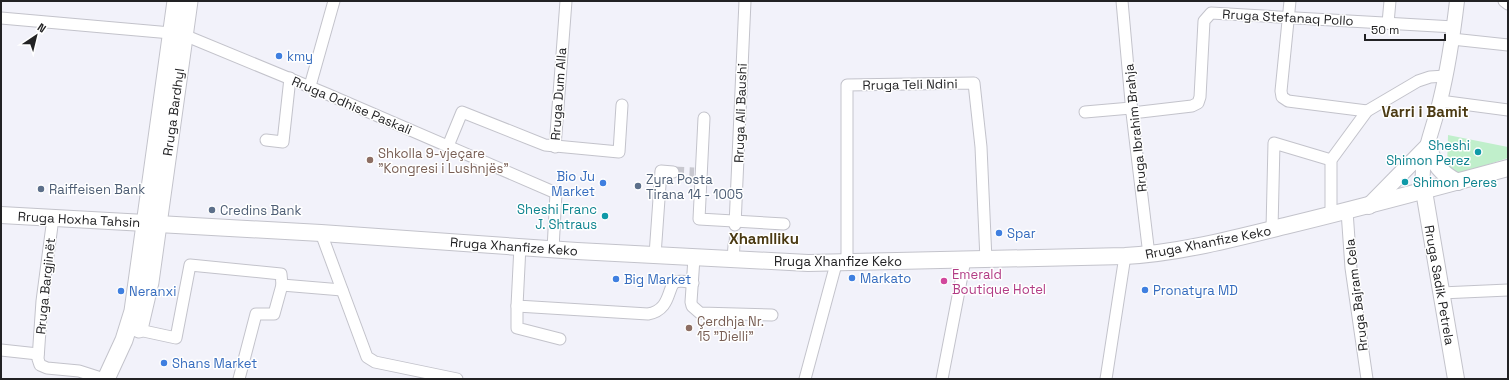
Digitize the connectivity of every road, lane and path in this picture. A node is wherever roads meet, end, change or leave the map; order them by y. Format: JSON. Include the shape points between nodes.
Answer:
{"nodes":[{"id":1,"x":176,"y":1,"type":"edge"},
{"id":2,"x":189,"y":1,"type":"edge"},
{"id":3,"x":334,"y":1,"type":"edge"},
{"id":4,"x":566,"y":1,"type":"edge"},
{"id":5,"x":745,"y":1,"type":"edge"},
{"id":6,"x":1122,"y":1,"type":"edge"},
{"id":7,"x":1290,"y":1,"type":"edge"},
{"id":8,"x":1390,"y":1,"type":"edge"},
{"id":9,"x":1457,"y":1,"type":"edge"},
{"id":10,"x":1504,"y":1,"type":"edge"},
{"id":11,"x":1508,"y":4,"type":"edge"},
{"id":12,"x":1289,"y":17,"type":"junction"},
{"id":13,"x":1,"y":18,"type":"edge"},
{"id":14,"x":1388,"y":23,"type":"junction"},
{"id":15,"x":1453,"y":33,"type":"junction"},
{"id":16,"x":178,"y":34,"type":"junction"},
{"id":17,"x":1508,"y":45,"type":"edge"},
{"id":18,"x":1445,"y":76,"type":"junction"},
{"id":19,"x":290,"y":78,"type":"junction"},
{"id":20,"x":310,"y":86,"type":"junction"},
{"id":21,"x":1440,"y":101,"type":"junction"},
{"id":22,"x":622,"y":105,"type":"dead end"},
{"id":23,"x":1132,"y":110,"type":"junction"},
{"id":24,"x":1367,"y":110,"type":"junction"},
{"id":25,"x":1508,"y":110,"type":"edge"},
{"id":26,"x":1085,"y":112,"type":"dead end"},
{"id":27,"x":704,"y":118,"type":"dead end"},
{"id":28,"x":266,"y":140,"type":"dead end"},
{"id":29,"x":448,"y":146,"type":"junction"},
{"id":30,"x":1428,"y":146,"type":"junction"},
{"id":31,"x":555,"y":147,"type":"junction"},
{"id":32,"x":1331,"y":160,"type":"junction"},
{"id":33,"x":1508,"y":168,"type":"edge"},
{"id":34,"x":673,"y":172,"type":"tunnel mouth"},
{"id":35,"x":1458,"y":182,"type":"junction"},
{"id":36,"x":1424,"y":192,"type":"junction"},
{"id":37,"x":1369,"y":206,"type":"junction"},
{"id":38,"x":1348,"y":211,"type":"junction"},
{"id":39,"x":1,"y":215,"type":"edge"},
{"id":40,"x":1331,"y":215,"type":"junction"},
{"id":41,"x":53,"y":218,"type":"junction"},
{"id":42,"x":152,"y":223,"type":"junction"},
{"id":43,"x":735,"y":223,"type":"junction"},
{"id":44,"x":784,"y":224,"type":"dead end"},
{"id":45,"x":1272,"y":229,"type":"junction"},
{"id":46,"x":320,"y":233,"type":"junction"},
{"id":47,"x":520,"y":246,"type":"junction"},
{"id":48,"x":553,"y":249,"type":"junction"},
{"id":49,"x":656,"y":255,"type":"junction"},
{"id":50,"x":1149,"y":255,"type":"junction"},
{"id":51,"x":1124,"y":256,"type":"junction"},
{"id":52,"x":694,"y":258,"type":"junction"},
{"id":53,"x":965,"y":260,"type":"junction"},
{"id":54,"x":986,"y":260,"type":"junction"},
{"id":55,"x":842,"y":264,"type":"junction"},
{"id":56,"x":693,"y":283,"type":"junction"},
{"id":57,"x":282,"y":285,"type":"junction"},
{"id":58,"x":342,"y":290,"type":"junction"},
{"id":59,"x":1508,"y":290,"type":"edge"},
{"id":60,"x":1441,"y":293,"type":"junction"},
{"id":61,"x":517,"y":306,"type":"junction"},
{"id":62,"x":772,"y":315,"type":"dead end"},
{"id":63,"x":139,"y":330,"type":"junction"},
{"id":64,"x":560,"y":339,"type":"dead end"},
{"id":65,"x":1,"y":350,"type":"edge"},
{"id":66,"x":38,"y":354,"type":"junction"},
{"id":67,"x":416,"y":374,"type":"edge"},
{"id":68,"x":105,"y":379,"type":"edge"},
{"id":69,"x":119,"y":379,"type":"edge"},
{"id":70,"x":239,"y":379,"type":"edge"},
{"id":71,"x":457,"y":379,"type":"edge"},
{"id":72,"x":805,"y":379,"type":"edge"},
{"id":73,"x":942,"y":379,"type":"edge"},
{"id":74,"x":1106,"y":379,"type":"edge"},
{"id":75,"x":1367,"y":379,"type":"edge"},
{"id":76,"x":1456,"y":379,"type":"edge"}],
"edges":[{"from":1,"to":16,"type":"main road","name":"Rruga Bardhyl"},
{"from":2,"to":16,"type":"main road","name":"Rruga Bardhyl"},
{"from":3,"to":20,"type":"street"},
{"from":4,"to":31,"type":"street","name":"Rruga Dum Alla"},
{"from":5,"to":43,"type":"street","name":"Rruga Ali Baushi"},
{"from":6,"to":23,"type":"street","name":"Rruga Ibrahim Brahja"},
{"from":7,"to":12,"type":"street"},
{"from":8,"to":14,"type":"street"},
{"from":9,"to":15,"type":"street"},
{"from":10,"to":11,"type":"street"},
{"from":12,"to":14,"type":"street","name":"Rruga Stefanaq Pollo"},
{"from":12,"to":23,"type":"street","name":"Rruga Stefanaq Pollo","via":[[1215,12],[1208,15],[1204,21],[1198,103],[1192,106]]},
{"from":12,"to":24,"type":"street","via":[[1282,97],[1288,101]]},
{"from":13,"to":16,"type":"street","name":"Rruga Odhise Paskali"},
{"from":14,"to":15,"type":"street","name":"Rruga Stefanaq Pollo"},
{"from":15,"to":17,"type":"street","name":"Rruga Stefanaq Pollo"},
{"from":15,"to":18,"type":"street"},
{"from":16,"to":19,"type":"street","name":"Rruga Odhise Paskali"},
{"from":16,"to":42,"type":"main road","name":"Rruga Bardhyl"},
{"from":18,"to":21,"type":"street"},
{"from":18,"to":24,"type":"street","via":[[1418,81]]},
{"from":19,"to":20,"type":"street","name":"Rruga Odhise Paskali"},
{"from":19,"to":28,"type":"street","via":[[284,142]]},
{"from":20,"to":29,"type":"street","name":"Rruga Odhise Paskali"},
{"from":21,"to":25,"type":"street"},
{"from":21,"to":30,"type":"street"},
{"from":22,"to":31,"type":"street","name":"Rruga Dum Alla","via":[[619,152]]},
{"from":23,"to":26,"type":"street"},
{"from":23,"to":50,"type":"street","name":"Rruga Ibrahim Brahja"},
{"from":24,"to":32,"type":"street"},
{"from":27,"to":43,"type":"street","via":[[698,174],[699,219]]},
{"from":29,"to":31,"type":"street","via":[[462,112],[535,142]]},
{"from":29,"to":48,"type":"street","name":"Rruga Odhise Paskali","via":[[556,194]]},
{"from":30,"to":35,"type":"main road","via":[[1439,169]]},
{"from":30,"to":36,"type":"street","via":[[1422,170]]},
{"from":30,"to":37,"type":"main road"},
{"from":32,"to":40,"type":"street"},
{"from":32,"to":45,"type":"street","via":[[1274,143]]},
{"from":33,"to":35,"type":"main road","name":"Rruga Xhanfize Keko"},
{"from":34,"to":49,"type":"street","via":[[661,172]]},
{"from":35,"to":36,"type":"main road","name":"Rruga Xhanfize Keko"},
{"from":36,"to":37,"type":"main road","name":"Rruga Xhanfize Keko"},
{"from":36,"to":60,"type":"main road","name":"Rruga Sadik Petrela"},
{"from":37,"to":38,"type":"main road","name":"Rruga Xhanfize Keko"},
{"from":38,"to":40,"type":"main road","name":"Rruga Xhanfize Keko"},
{"from":38,"to":75,"type":"street","name":"Rruga Bajram Cela","via":[[1351,268]]},
{"from":39,"to":41,"type":"main road","name":"Rruga Hoxha Tahsin"},
{"from":40,"to":45,"type":"main road","name":"Rruga Xhanfize Keko"},
{"from":41,"to":42,"type":"main road","name":"Rruga Hoxha Tahsin"},
{"from":41,"to":66,"type":"street","name":"Rruga Bargjinët"},
{"from":42,"to":46,"type":"main road","name":"Rruga Xhanfize Keko"},
{"from":42,"to":63,"type":"main road","via":[[148,296]]},
{"from":42,"to":68,"type":"main road","via":[[133,311],[124,340]]},
{"from":43,"to":44,"type":"street"},
{"from":45,"to":50,"type":"main road","name":"Rruga Xhanfize Keko"},
{"from":46,"to":47,"type":"main road","name":"Rruga Xhanfize Keko"},
{"from":46,"to":58,"type":"street"},
{"from":47,"to":48,"type":"main road","name":"Rruga Xhanfize Keko"},
{"from":47,"to":61,"type":"street"},
{"from":48,"to":49,"type":"main road","name":"Rruga Xhanfize Keko"},
{"from":49,"to":52,"type":"main road","name":"Rruga Xhanfize Keko"},
{"from":50,"to":51,"type":"main road","name":"Rruga Xhanfize Keko"},
{"from":51,"to":54,"type":"main road","name":"Rruga Xhanfize Keko"},
{"from":51,"to":74,"type":"street"},
{"from":52,"to":55,"type":"main road","name":"Rruga Xhanfize Keko","via":[[733,252]]},
{"from":52,"to":56,"type":"street"},
{"from":53,"to":54,"type":"main road","name":"Rruga Xhanfize Keko"},
{"from":53,"to":55,"type":"main road","name":"Rruga Xhanfize Keko"},
{"from":53,"to":73,"type":"street"},
{"from":54,"to":55,"type":"street","name":"Rruga Teli Ndini","via":[[981,147],[974,83],[847,85]]},
{"from":55,"to":72,"type":"street"},
{"from":56,"to":61,"type":"street","via":[[677,281],[673,284],[664,306],[654,313]]},
{"from":56,"to":62,"type":"street","via":[[691,302],[700,313]]},
{"from":57,"to":58,"type":"street"},
{"from":57,"to":63,"type":"street","via":[[281,274],[190,265],[176,338]]},
{"from":57,"to":70,"type":"street","via":[[274,314],[256,314]]},
{"from":58,"to":67,"type":"street","via":[[367,357],[375,362]]},
{"from":59,"to":60,"type":"street"},
{"from":60,"to":76,"type":"main road","name":"Rruga Sadik Petrela"},
{"from":61,"to":64,"type":"street","via":[[517,328]]},
{"from":63,"to":69,"type":"main road"},
{"from":65,"to":66,"type":"street","name":"Rruga Bargjinët"},
{"from":66,"to":68,"type":"street","name":"Rruga Bargjinët","via":[[40,366],[79,371]]},
{"from":67,"to":71,"type":"street"}]}
